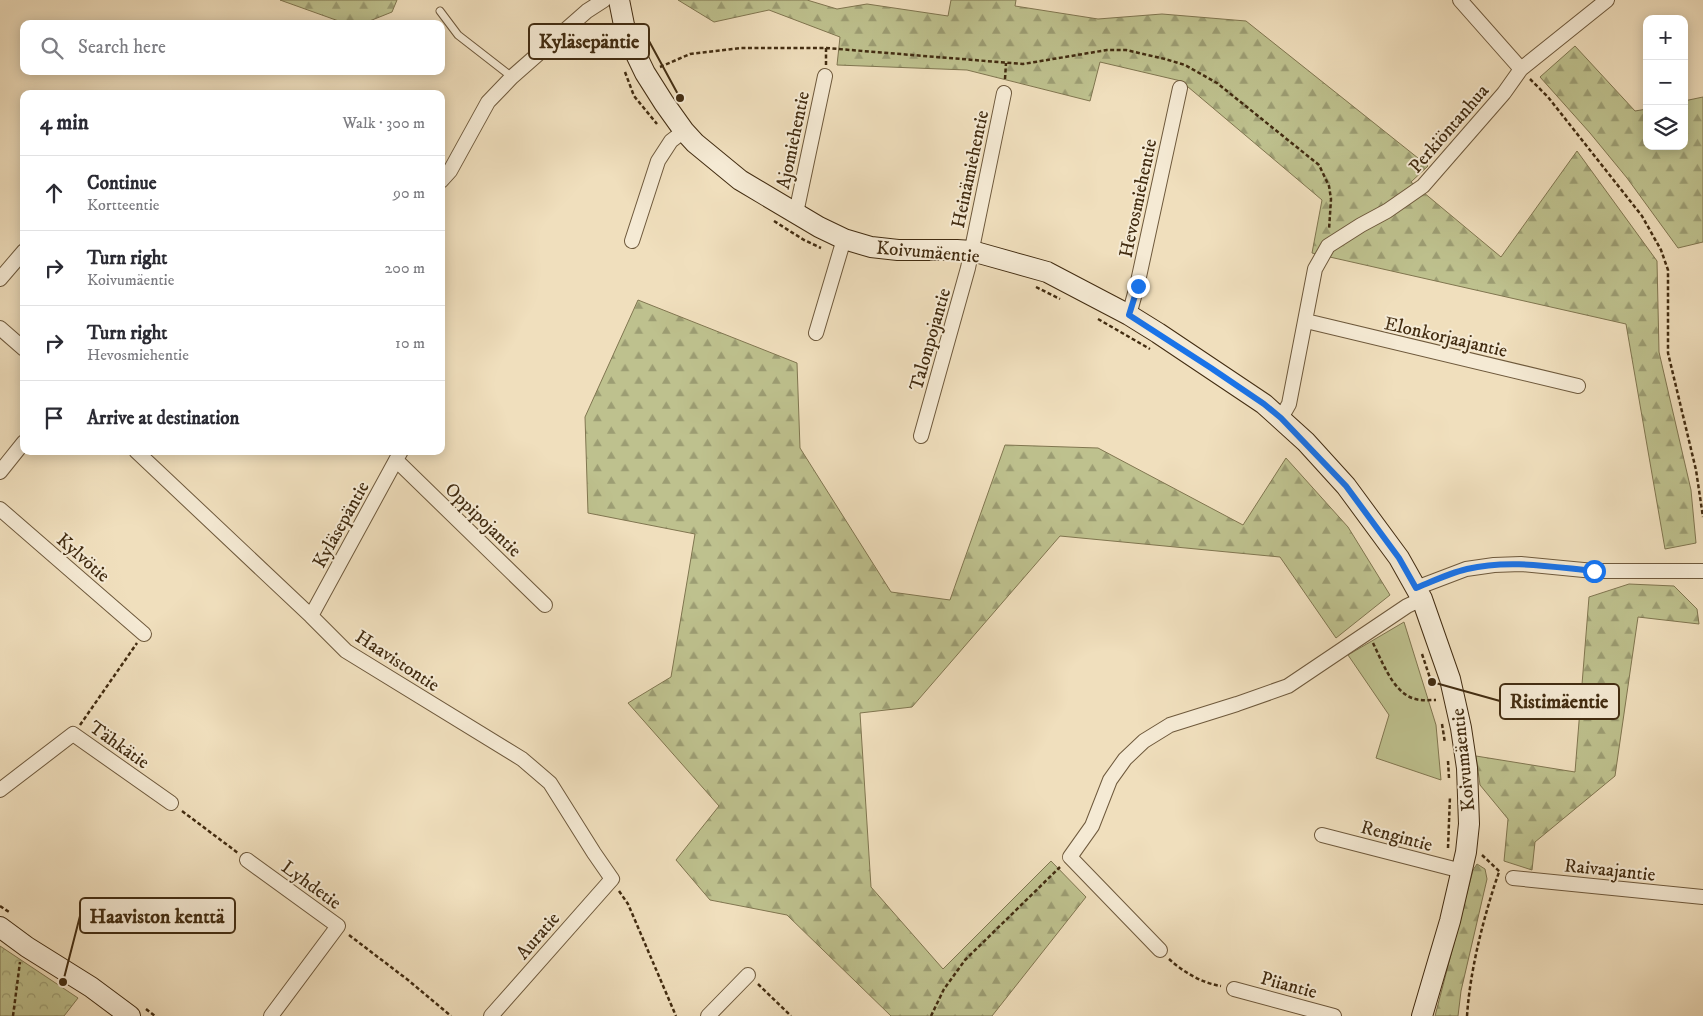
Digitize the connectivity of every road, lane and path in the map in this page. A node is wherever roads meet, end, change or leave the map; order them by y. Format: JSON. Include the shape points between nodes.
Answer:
{"nodes":[{"id":1,"x":604,"y":0,"type":"edge"},
{"id":2,"x":619,"y":0,"type":"edge"},
{"id":3,"x":1460,"y":0,"type":"edge"},
{"id":4,"x":1607,"y":0,"type":"edge"},
{"id":5,"x":440,"y":11,"type":"dead end"},
{"id":6,"x":623,"y":66,"type":"dead end"},
{"id":7,"x":1520,"y":69,"type":"junction"},
{"id":8,"x":825,"y":76,"type":"dead end"},
{"id":9,"x":512,"y":77,"type":"junction"},
{"id":10,"x":636,"y":77,"type":"junction"},
{"id":11,"x":1180,"y":88,"type":"dead end"},
{"id":12,"x":1004,"y":93,"type":"dead end"},
{"id":13,"x":678,"y":136,"type":"junction"},
{"id":14,"x":445,"y":177,"type":"edge"},
{"id":15,"x":796,"y":212,"type":"junction"},
{"id":16,"x":771,"y":219,"type":"dead end"},
{"id":17,"x":632,"y":241,"type":"dead end"},
{"id":18,"x":1328,"y":246,"type":"junction"},
{"id":19,"x":842,"y":248,"type":"junction"},
{"id":20,"x":972,"y":251,"type":"junction"},
{"id":21,"x":20,"y":256,"type":"edge"},
{"id":22,"x":0,"y":279,"type":"edge"},
{"id":23,"x":1027,"y":285,"type":"dead end"},
{"id":24,"x":1061,"y":300,"type":"dead end"},
{"id":25,"x":1129,"y":315,"type":"junction"},
{"id":26,"x":1094,"y":317,"type":"dead end"},
{"id":27,"x":1306,"y":321,"type":"junction"},
{"id":28,"x":0,"y":328,"type":"edge"},
{"id":29,"x":816,"y":333,"type":"dead end"},
{"id":30,"x":20,"y":346,"type":"edge"},
{"id":31,"x":1157,"y":354,"type":"dead end"},
{"id":32,"x":1578,"y":386,"type":"dead end"},
{"id":33,"x":1281,"y":418,"type":"junction"},
{"id":34,"x":921,"y":436,"type":"dead end"},
{"id":35,"x":20,"y":447,"type":"edge"},
{"id":36,"x":140,"y":455,"type":"edge"},
{"id":37,"x":398,"y":456,"type":"edge"},
{"id":38,"x":0,"y":472,"type":"edge"},
{"id":39,"x":0,"y":509,"type":"edge"},
{"id":40,"x":1703,"y":517,"type":"edge"},
{"id":41,"x":1703,"y":571,"type":"edge"},
{"id":42,"x":1419,"y":594,"type":"junction"},
{"id":43,"x":545,"y":605,"type":"dead end"},
{"id":44,"x":311,"y":616,"type":"junction"},
{"id":45,"x":1368,"y":633,"type":"junction"},
{"id":46,"x":144,"y":634,"type":"joint"},
{"id":47,"x":1421,"y":651,"type":"dead end"},
{"id":48,"x":1432,"y":682,"type":"dead end"},
{"id":49,"x":1438,"y":708,"type":"dead end"},
{"id":50,"x":1440,"y":716,"type":"dead end"},
{"id":51,"x":73,"y":734,"type":"junction"},
{"id":52,"x":1446,"y":748,"type":"dead end"},
{"id":53,"x":1447,"y":756,"type":"dead end"},
{"id":54,"x":1449,"y":780,"type":"dead end"},
{"id":55,"x":1450,"y":788,"type":"dead end"},
{"id":56,"x":0,"y":790,"type":"edge"},
{"id":57,"x":171,"y":803,"type":"joint"},
{"id":58,"x":1322,"y":835,"type":"dead end"},
{"id":59,"x":1482,"y":855,"type":"dead end"},
{"id":60,"x":1070,"y":857,"type":"junction"},
{"id":61,"x":247,"y":860,"type":"joint"},
{"id":62,"x":1454,"y":870,"type":"junction"},
{"id":63,"x":1499,"y":872,"type":"junction"},
{"id":64,"x":1513,"y":878,"type":"joint"},
{"id":65,"x":612,"y":879,"type":"junction"},
{"id":66,"x":1703,"y":897,"type":"edge"},
{"id":67,"x":338,"y":926,"type":"junction"},
{"id":68,"x":0,"y":927,"type":"edge"},
{"id":69,"x":27,"y":947,"type":"junction"},
{"id":70,"x":1160,"y":950,"type":"joint"},
{"id":71,"x":748,"y":975,"type":"joint"},
{"id":72,"x":1234,"y":989,"type":"joint"},
{"id":73,"x":13,"y":1016,"type":"edge"},
{"id":74,"x":130,"y":1016,"type":"edge"},
{"id":75,"x":271,"y":1016,"type":"edge"},
{"id":76,"x":451,"y":1016,"type":"edge"},
{"id":77,"x":491,"y":1016,"type":"edge"},
{"id":78,"x":676,"y":1016,"type":"edge"},
{"id":79,"x":708,"y":1016,"type":"edge"},
{"id":80,"x":791,"y":1016,"type":"edge"},
{"id":81,"x":931,"y":1016,"type":"edge"},
{"id":82,"x":1334,"y":1016,"type":"edge"},
{"id":83,"x":1422,"y":1016,"type":"edge"},
{"id":84,"x":1467,"y":1016,"type":"edge"}],
"edges":[{"from":1,"to":9,"type":"street","via":[[587,10]]},
{"from":2,"to":10,"type":"street","name":"Koivumäentie"},
{"from":3,"to":7,"type":"street"},
{"from":4,"to":7,"type":"street","name":"Perkiöntanhua"},
{"from":5,"to":9,"type":"lane","via":[[458,35]]},
{"from":6,"to":10,"type":"path"},
{"from":7,"to":18,"type":"street","name":"Perkiöntanhua","via":[[1504,93],[1424,186]]},
{"from":7,"to":40,"type":"path","via":[[1548,97],[1636,209],[1661,250],[1668,270],[1668,353],[1696,470]]},
{"from":8,"to":15,"type":"street","name":"Ajomiehentie"},
{"from":9,"to":14,"type":"street","via":[[488,102]]},
{"from":10,"to":13,"type":"street","name":"Koivumäentie"},
{"from":10,"to":13,"type":"path","via":[[634,96]]},
{"from":10,"to":18,"type":"path","via":[[690,54],[741,48],[826,48],[1024,64],[1107,50],[1126,50],[1164,59],[1185,65],[1217,83],[1319,165],[1331,199]]},
{"from":11,"to":25,"type":"street","name":"Hevosmiehentie"},
{"from":12,"to":20,"type":"street","name":"Heinämiehentie"},
{"from":13,"to":15,"type":"street","name":"Koivumäentie","via":[[695,143],[740,180]]},
{"from":13,"to":17,"type":"street","via":[[658,161]]},
{"from":15,"to":19,"type":"street","name":"Koivumäentie"},
{"from":16,"to":19,"type":"path","via":[[804,240]]},
{"from":18,"to":27,"type":"street","name":"Perkiöntanhua","via":[[1315,269]]},
{"from":19,"to":20,"type":"street","name":"Koivumäentie"},
{"from":19,"to":29,"type":"street"},
{"from":20,"to":25,"type":"street","name":"Koivumäentie","via":[[1047,272]]},
{"from":20,"to":34,"type":"street","name":"Talonpojantie"},
{"from":21,"to":22,"type":"street"},
{"from":23,"to":24,"type":"path"},
{"from":25,"to":33,"type":"street","name":"Koivumäentie"},
{"from":26,"to":31,"type":"path"},
{"from":27,"to":32,"type":"street","name":"Elonkorjaajantie"},
{"from":27,"to":33,"type":"street","name":"Perkiöntanhua","via":[[1288,404]]},
{"from":28,"to":30,"type":"street"},
{"from":33,"to":42,"type":"street","name":"Koivumäentie","via":[[1346,486],[1399,558]]},
{"from":35,"to":38,"type":"street"},
{"from":36,"to":44,"type":"street","name":"Haavistontie"},
{"from":37,"to":43,"type":"street","name":"Oppipojantie"},
{"from":37,"to":44,"type":"street","name":"Kyläsepäntie"},
{"from":39,"to":46,"type":"street","name":"Kylvötie"},
{"from":41,"to":42,"type":"street","via":[[1594,571],[1521,564],[1494,565],[1466,569]]},
{"from":42,"to":45,"type":"street"},
{"from":42,"to":62,"type":"street","name":"Koivumäentie","via":[[1450,679],[1462,728],[1469,824],[1466,852]]},
{"from":44,"to":65,"type":"street","name":"Haavistontie","via":[[346,651],[522,759],[550,783]]},
{"from":45,"to":49,"type":"path","via":[[1402,692],[1412,698],[1436,700]]},
{"from":45,"to":60,"type":"street","via":[[1288,686],[1170,725],[1144,741],[1110,780],[1092,826]]},
{"from":46,"to":51,"type":"path"},
{"from":47,"to":48,"type":"path"},
{"from":50,"to":52,"type":"path"},
{"from":51,"to":56,"type":"street","name":"Tähkätie"},
{"from":51,"to":57,"type":"street","name":"Tähkätie"},
{"from":53,"to":54,"type":"path"},
{"from":55,"to":62,"type":"path"},
{"from":57,"to":61,"type":"path"},
{"from":58,"to":62,"type":"street","name":"Rengintie"},
{"from":59,"to":63,"type":"path"},
{"from":60,"to":70,"type":"street"},
{"from":60,"to":81,"type":"path","via":[[965,960],[944,989]]},
{"from":61,"to":67,"type":"street","name":"Lyhdetie"},
{"from":62,"to":83,"type":"street","name":"Koivumäentie","via":[[1450,921]]},
{"from":63,"to":64,"type":"path"},
{"from":63,"to":84,"type":"path","via":[[1484,919]]},
{"from":64,"to":66,"type":"street","name":"Raivaajantie"},
{"from":65,"to":77,"type":"street","name":"Auratie"},
{"from":65,"to":78,"type":"path","via":[[628,904]]},
{"from":67,"to":75,"type":"street","name":"Lyhdetie"},
{"from":67,"to":76,"type":"path"},
{"from":68,"to":69,"type":"street"},
{"from":69,"to":73,"type":"path","via":[[18,965]]},
{"from":69,"to":74,"type":"street"},
{"from":70,"to":72,"type":"path","via":[[1180,970],[1214,985]]},
{"from":71,"to":79,"type":"street"},
{"from":71,"to":80,"type":"path"},
{"from":72,"to":82,"type":"street","name":"Piiantie"}]}
